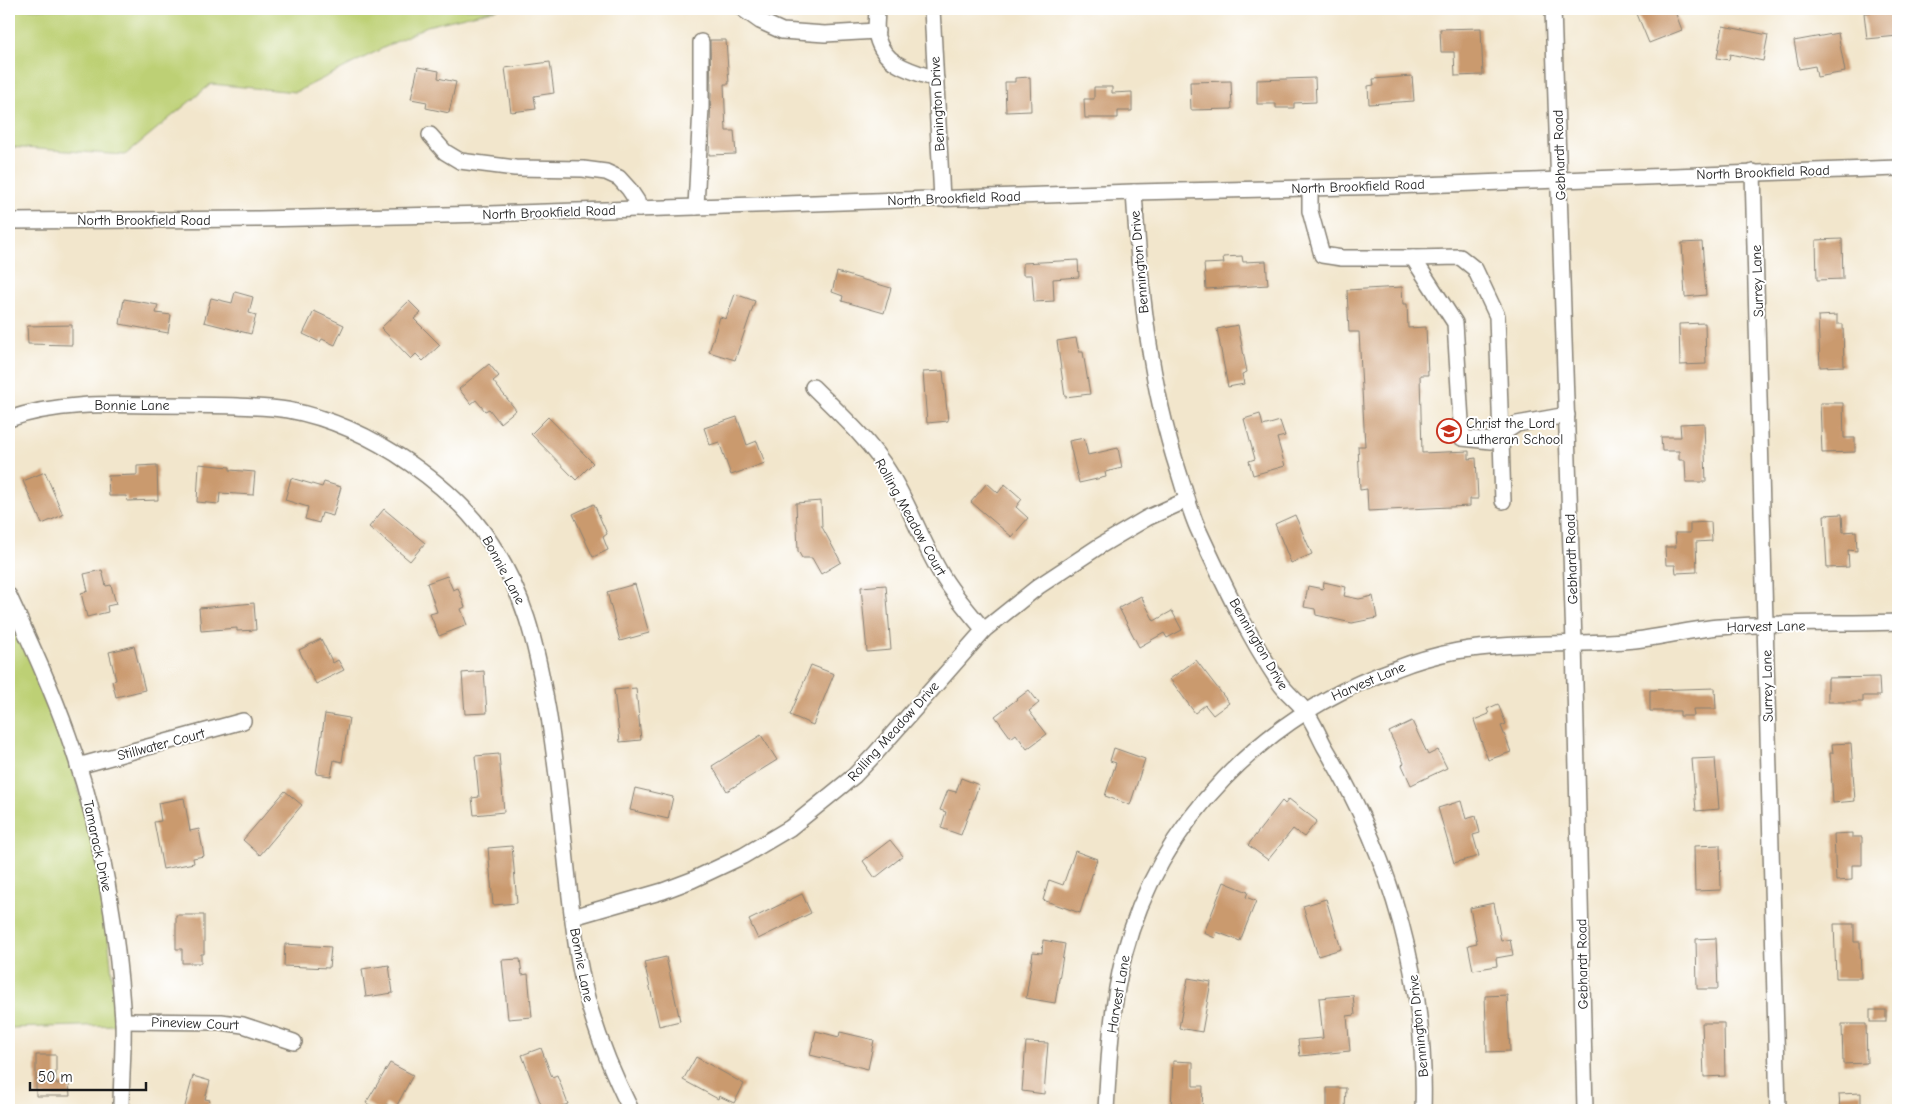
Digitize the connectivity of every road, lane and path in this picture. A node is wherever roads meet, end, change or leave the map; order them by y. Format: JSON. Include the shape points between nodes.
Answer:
{"nodes":[{"id":1,"x":743,"y":9,"type":"edge"},
{"id":2,"x":876,"y":9,"type":"edge"},
{"id":3,"x":932,"y":9,"type":"edge"},
{"id":4,"x":1553,"y":9,"type":"edge"},
{"id":5,"x":877,"y":32,"type":"junction"},
{"id":6,"x":701,"y":42,"type":"dead end"},
{"id":7,"x":936,"y":79,"type":"junction"},
{"id":8,"x":430,"y":135,"type":"dead end"},
{"id":9,"x":1898,"y":168,"type":"edge"},
{"id":10,"x":1753,"y":172,"type":"junction"},
{"id":11,"x":1560,"y":178,"type":"junction"},
{"id":12,"x":1310,"y":188,"type":"junction"},
{"id":13,"x":1134,"y":192,"type":"junction"},
{"id":14,"x":942,"y":199,"type":"junction"},
{"id":15,"x":696,"y":207,"type":"junction"},
{"id":16,"x":639,"y":209,"type":"junction"},
{"id":17,"x":9,"y":221,"type":"edge"},
{"id":18,"x":1413,"y":258,"type":"junction"},
{"id":19,"x":813,"y":386,"type":"dead end"},
{"id":20,"x":1567,"y":415,"type":"junction"},
{"id":21,"x":9,"y":420,"type":"edge"},
{"id":22,"x":1501,"y":435,"type":"junction"},
{"id":23,"x":1187,"y":500,"type":"junction"},
{"id":24,"x":1503,"y":501,"type":"dead end"},
{"id":25,"x":9,"y":596,"type":"edge"},
{"id":26,"x":1898,"y":622,"type":"edge"},
{"id":27,"x":1766,"y":624,"type":"junction"},
{"id":28,"x":984,"y":630,"type":"junction"},
{"id":29,"x":1574,"y":642,"type":"junction"},
{"id":30,"x":1305,"y":711,"type":"junction"},
{"id":31,"x":243,"y":721,"type":"dead end"},
{"id":32,"x":78,"y":766,"type":"junction"},
{"id":33,"x":573,"y":917,"type":"junction"},
{"id":34,"x":123,"y":1021,"type":"junction"},
{"id":35,"x":294,"y":1042,"type":"dead end"},
{"id":36,"x":121,"y":1110,"type":"edge"},
{"id":37,"x":631,"y":1110,"type":"edge"},
{"id":38,"x":1106,"y":1110,"type":"edge"},
{"id":39,"x":1423,"y":1110,"type":"edge"},
{"id":40,"x":1585,"y":1110,"type":"edge"},
{"id":41,"x":1778,"y":1110,"type":"edge"}],
"edges":[{"from":1,"to":5,"type":"street","via":[[782,31],[825,34]]},
{"from":2,"to":5,"type":"street"},
{"from":3,"to":7,"type":"street","name":"Benington Drive"},
{"from":4,"to":11,"type":"street","name":"Gebhardt Road"},
{"from":5,"to":7,"type":"street","via":[[888,58],[905,69]]},
{"from":6,"to":15,"type":"street"},
{"from":7,"to":14,"type":"street","name":"Benington Drive"},
{"from":8,"to":16,"type":"street","via":[[445,152],[460,161],[515,168],[606,172],[619,178],[629,189]]},
{"from":9,"to":10,"type":"street","name":"North Brookfield Road"},
{"from":10,"to":11,"type":"street","name":"North Brookfield Road"},
{"from":10,"to":27,"type":"street","name":"Surrey Lane"},
{"from":11,"to":12,"type":"street","name":"North Brookfield Road"},
{"from":11,"to":20,"type":"street","name":"Gebhardt Road"},
{"from":12,"to":13,"type":"street","name":"North Brookfield Road"},
{"from":12,"to":18,"type":"street","via":[[1310,210],[1322,255]]},
{"from":13,"to":14,"type":"street","name":"North Brookfield Road"},
{"from":13,"to":23,"type":"street","name":"Bennington Drive","via":[[1145,324],[1166,430]]},
{"from":14,"to":15,"type":"street","name":"North Brookfield Road"},
{"from":15,"to":16,"type":"street","name":"North Brookfield Road"},
{"from":16,"to":17,"type":"street","name":"North Brookfield Road","via":[[258,219]]},
{"from":18,"to":22,"type":"street","via":[[1455,323],[1462,438],[1492,441]]},
{"from":18,"to":22,"type":"street","via":[[1460,257],[1475,269],[1497,316]]},
{"from":19,"to":28,"type":"street","name":"Rolling Meadow Court","via":[[879,457],[901,493],[939,571]]},
{"from":20,"to":22,"type":"street","via":[[1517,424]]},
{"from":20,"to":29,"type":"street","name":"Gebhardt Road"},
{"from":21,"to":33,"type":"street","name":"Bonnie Lane","via":[[28,412],[83,406],[226,406],[288,410],[371,439],[398,455],[446,492],[483,531],[527,614],[552,738]]},
{"from":22,"to":24,"type":"street"},
{"from":23,"to":28,"type":"street","name":"Rolling Meadow Drive","via":[[1147,518],[1098,547],[1039,586]]},
{"from":23,"to":30,"type":"street","name":"Bennington Drive","via":[[1243,621],[1279,682]]},
{"from":25,"to":32,"type":"street","name":"Tamarack Drive","via":[[40,665]]},
{"from":26,"to":27,"type":"street","name":"Harvest Lane"},
{"from":27,"to":29,"type":"street","name":"Harvest Lane","via":[[1717,627],[1634,640]]},
{"from":27,"to":41,"type":"street","name":"Surrey Lane"},
{"from":28,"to":33,"type":"street","name":"Rolling Meadow Drive","via":[[854,776],[790,828],[743,856],[669,889]]},
{"from":29,"to":30,"type":"street","name":"Harvest Lane","via":[[1500,645],[1421,659],[1350,686]]},
{"from":29,"to":40,"type":"street","name":"Gebhardt Road"},
{"from":30,"to":38,"type":"street","name":"Harvest Lane","via":[[1230,773],[1193,815],[1165,856],[1135,923],[1116,989]]},
{"from":30,"to":39,"type":"street","name":"Bennington Drive","via":[[1372,836],[1399,912],[1419,1018]]},
{"from":31,"to":32,"type":"street","name":"Stillwater Court"},
{"from":32,"to":34,"type":"street","name":"Tamarack Drive","via":[[105,869]]},
{"from":33,"to":37,"type":"street","name":"Bonnie Lane","via":[[591,1012],[612,1072]]},
{"from":34,"to":35,"type":"street","name":"Pineview Court","via":[[243,1024]]},
{"from":34,"to":36,"type":"street","name":"Tamarack Drive"}]}
